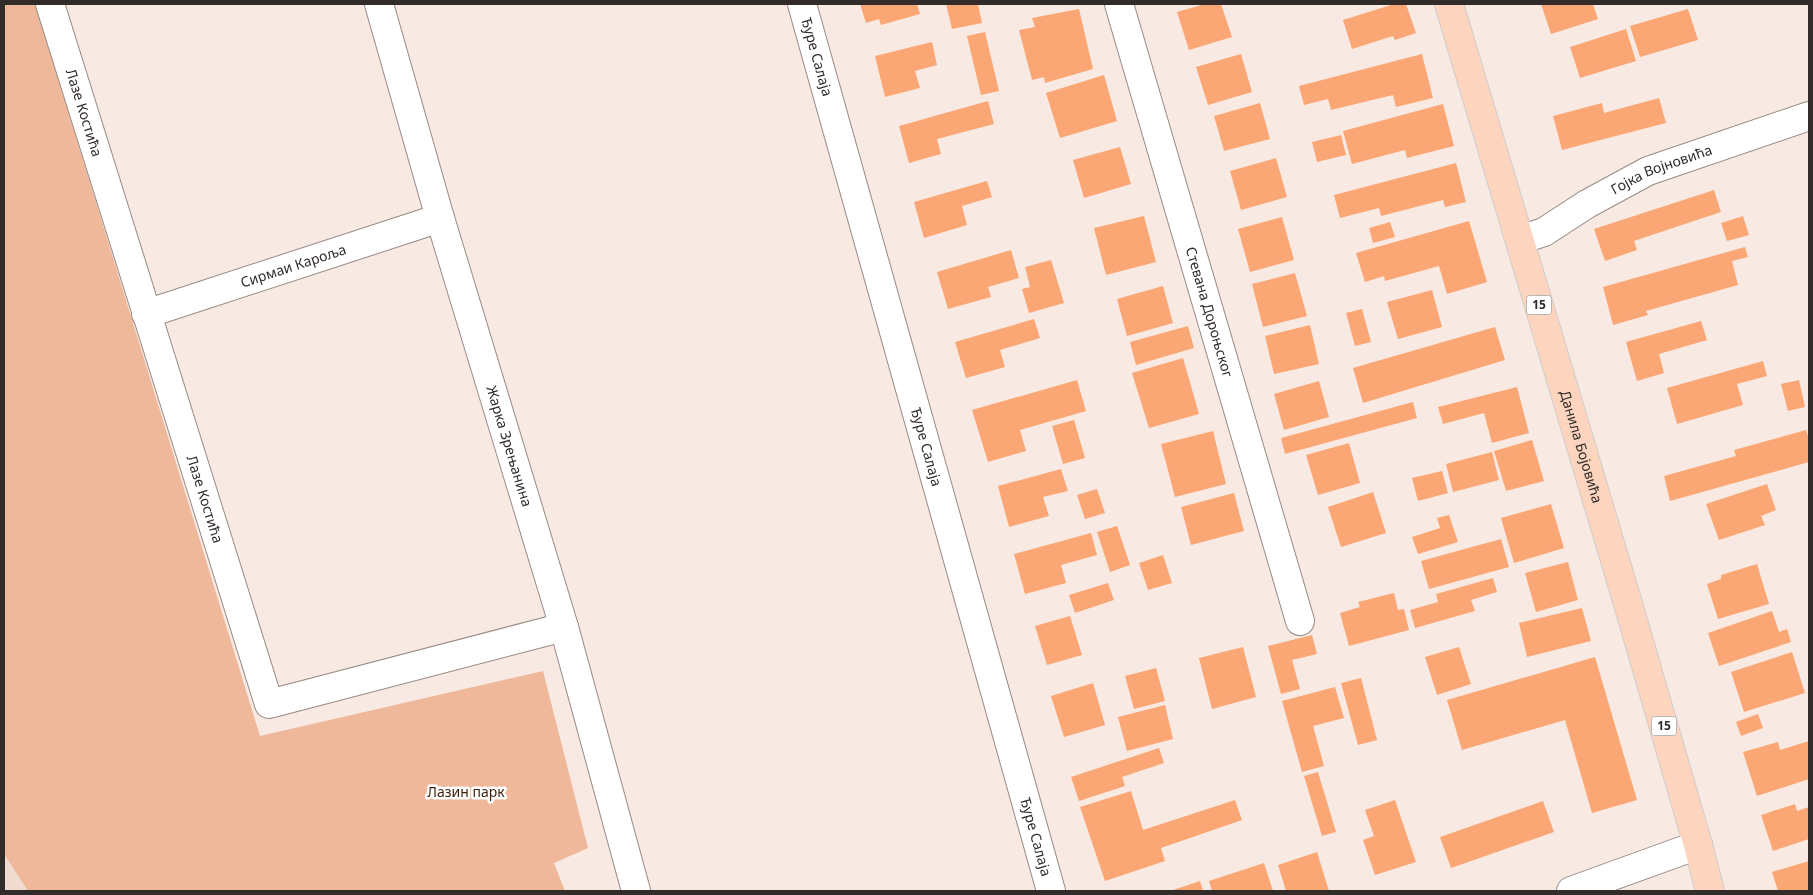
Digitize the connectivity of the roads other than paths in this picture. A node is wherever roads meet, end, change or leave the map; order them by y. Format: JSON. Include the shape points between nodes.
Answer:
{"nodes":[{"id":1,"x":50,"y":4,"type":"edge"},
{"id":2,"x":379,"y":4,"type":"edge"},
{"id":3,"x":802,"y":4,"type":"edge"},
{"id":4,"x":1119,"y":4,"type":"edge"},
{"id":5,"x":1449,"y":4,"type":"edge"},
{"id":6,"x":1809,"y":116,"type":"edge"},
{"id":7,"x":440,"y":218,"type":"junction"},
{"id":8,"x":1520,"y":240,"type":"junction"},
{"id":9,"x":146,"y":314,"type":"junction"},
{"id":10,"x":1300,"y":621,"type":"dead end"},
{"id":11,"x":564,"y":627,"type":"junction"},
{"id":12,"x":1698,"y":845,"type":"junction"},
{"id":13,"x":636,"y":891,"type":"edge"},
{"id":14,"x":1051,"y":891,"type":"edge"},
{"id":15,"x":1571,"y":891,"type":"edge"},
{"id":16,"x":1710,"y":891,"type":"edge"}],
"edges":[{"from":1,"to":9,"type":"street","name":"Лазе Костића"},
{"from":2,"to":7,"type":"street","name":"Жарка Зрењанина"},
{"from":3,"to":14,"type":"street","name":"Ђуре Салаја"},
{"from":4,"to":10,"type":"street","name":"Стевана Дороњског"},
{"from":5,"to":8,"type":"main road","name":"Данила Бојовића","number":"15"},
{"from":6,"to":8,"type":"street","name":"Гојка Војновића","via":[[1648,171],[1544,232]]},
{"from":7,"to":9,"type":"street","name":"Сирмаи Кароља"},
{"from":7,"to":11,"type":"street","name":"Жарка Зрењанина"},
{"from":8,"to":12,"type":"main road","name":"Данила Бојовића","number":"15"},
{"from":9,"to":11,"type":"street","name":"Лазе Костића","via":[[269,704]]},
{"from":11,"to":13,"type":"street","name":"Жарка Зрењанина"},
{"from":12,"to":15,"type":"street"},
{"from":12,"to":16,"type":"main road","name":"Данила Бојовића","number":"15"}]}
